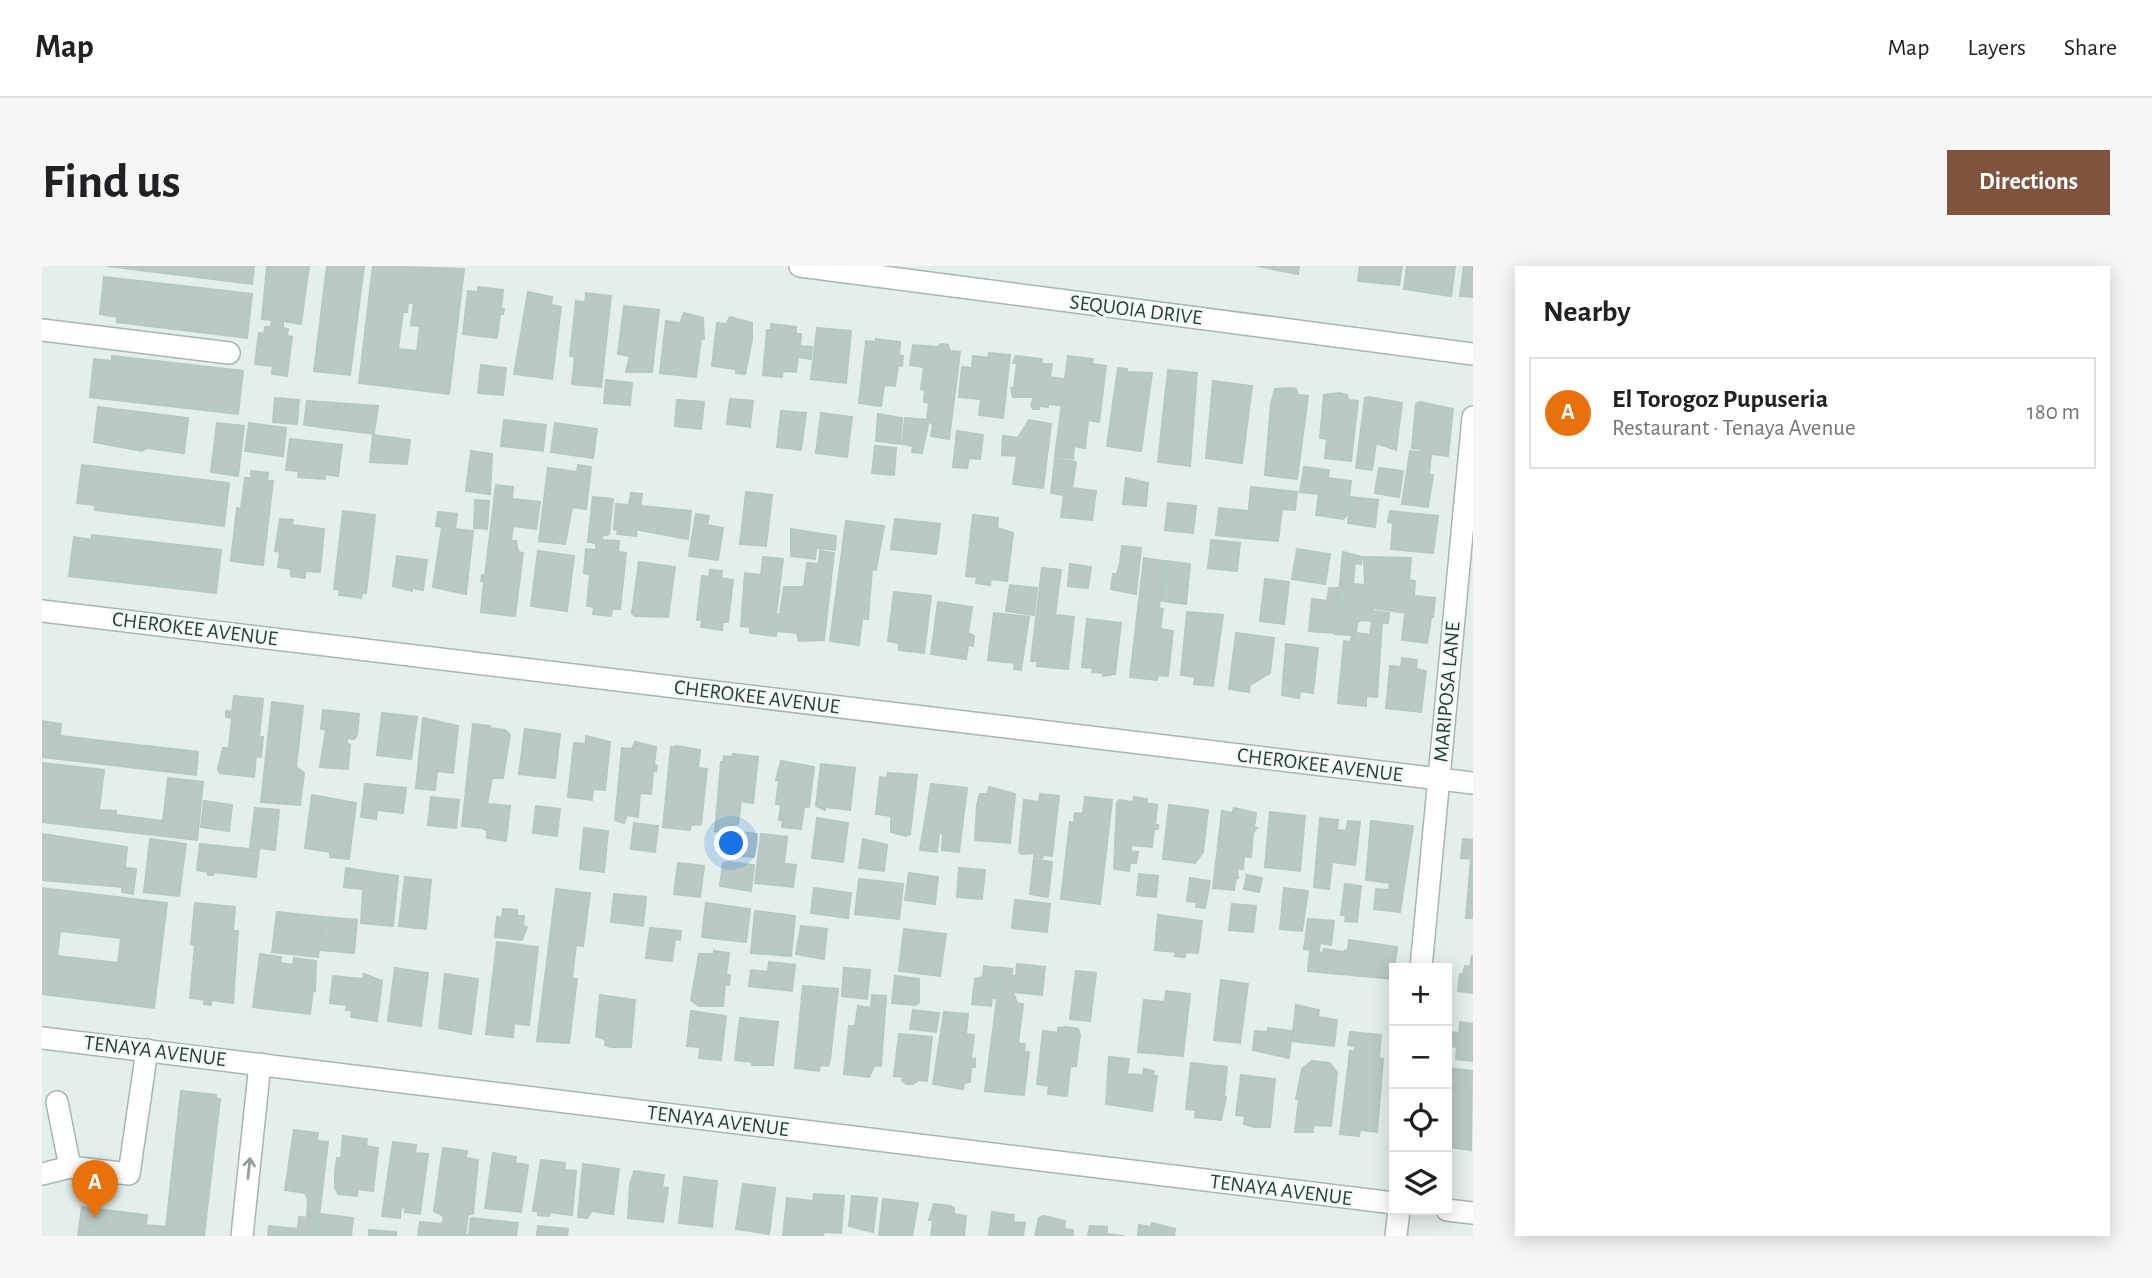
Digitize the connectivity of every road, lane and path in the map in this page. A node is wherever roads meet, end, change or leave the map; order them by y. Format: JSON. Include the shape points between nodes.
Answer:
{"nodes":[{"id":1,"x":800,"y":266,"type":"edge"},
{"id":2,"x":42,"y":330,"type":"edge"},
{"id":3,"x":229,"y":353,"type":"dead end"},
{"id":4,"x":1473,"y":354,"type":"edge"},
{"id":5,"x":1473,"y":417,"type":"edge"},
{"id":6,"x":42,"y":611,"type":"edge"},
{"id":7,"x":1439,"y":779,"type":"junction"},
{"id":8,"x":1473,"y":783,"type":"edge"},
{"id":9,"x":1421,"y":963,"type":"edge"},
{"id":10,"x":42,"y":1038,"type":"edge"},
{"id":11,"x":148,"y":1050,"type":"junction"},
{"id":12,"x":260,"y":1064,"type":"junction"},
{"id":13,"x":57,"y":1102,"type":"dead end"},
{"id":14,"x":70,"y":1167,"type":"junction"},
{"id":15,"x":42,"y":1174,"type":"edge"},
{"id":16,"x":1389,"y":1202,"type":"edge"},
{"id":17,"x":1452,"y":1211,"type":"edge"},
{"id":18,"x":1473,"y":1213,"type":"edge"},
{"id":19,"x":1398,"y":1215,"type":"edge"},
{"id":20,"x":242,"y":1236,"type":"edge"},
{"id":21,"x":1396,"y":1236,"type":"edge"}],
"edges":[{"from":1,"to":4,"type":"street","name":"SEQUOIA DRIVE"},
{"from":2,"to":3,"type":"street"},
{"from":5,"to":7,"type":"street","name":"MARIPOSA LANE"},
{"from":6,"to":7,"type":"street","name":"CHEROKEE AVENUE"},
{"from":7,"to":8,"type":"street","name":"CHEROKEE AVENUE"},
{"from":7,"to":9,"type":"street","name":"MARIPOSA LANE"},
{"from":10,"to":11,"type":"street","name":"TENAYA AVENUE"},
{"from":11,"to":12,"type":"street","name":"TENAYA AVENUE"},
{"from":11,"to":14,"type":"street","via":[[129,1174]]},
{"from":12,"to":16,"type":"street","name":"TENAYA AVENUE"},
{"from":20,"to":12,"type":"street","one_way":true},
{"from":13,"to":14,"type":"street"},
{"from":14,"to":15,"type":"street"},
{"from":17,"to":18,"type":"street"},
{"from":19,"to":21,"type":"street"}]}
